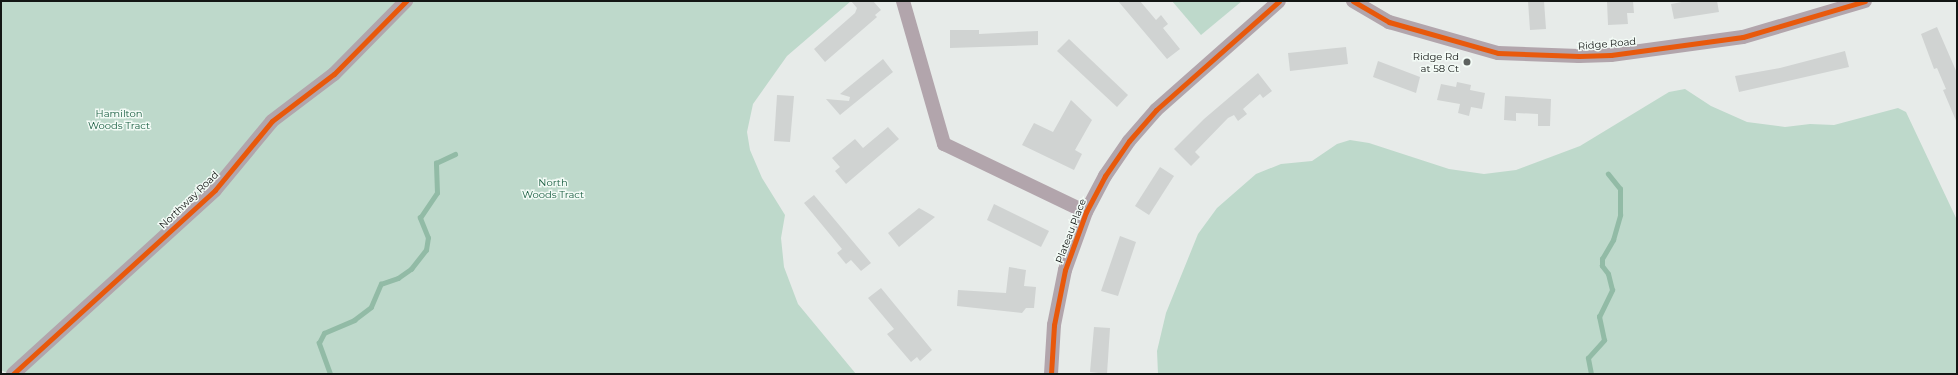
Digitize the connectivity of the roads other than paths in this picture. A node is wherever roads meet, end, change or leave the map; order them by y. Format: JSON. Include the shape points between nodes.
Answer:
{"nodes":[{"id":1,"x":406,"y":1,"type":"edge"},
{"id":2,"x":903,"y":1,"type":"edge"},
{"id":3,"x":1279,"y":1,"type":"edge"},
{"id":4,"x":1354,"y":1,"type":"edge"},
{"id":5,"x":1865,"y":1,"type":"edge"},
{"id":6,"x":1086,"y":212,"type":"junction"},
{"id":7,"x":12,"y":374,"type":"edge"},
{"id":8,"x":1051,"y":374,"type":"edge"}],
"edges":[{"from":1,"to":7,"type":"street","name":"Northway Road","via":[[334,74],[272,121],[215,190]]},
{"from":2,"to":6,"type":"street","via":[[944,144]]},
{"from":3,"to":6,"type":"street","name":"Plateau Place","via":[[1146,122],[1116,159]]},
{"from":4,"to":5,"type":"street","name":"Ridge Road","via":[[1389,22],[1498,53],[1579,56],[1611,55],[1743,37]]},
{"from":6,"to":8,"type":"street","name":"Plateau Place","via":[[1069,256],[1058,299]]}]}
